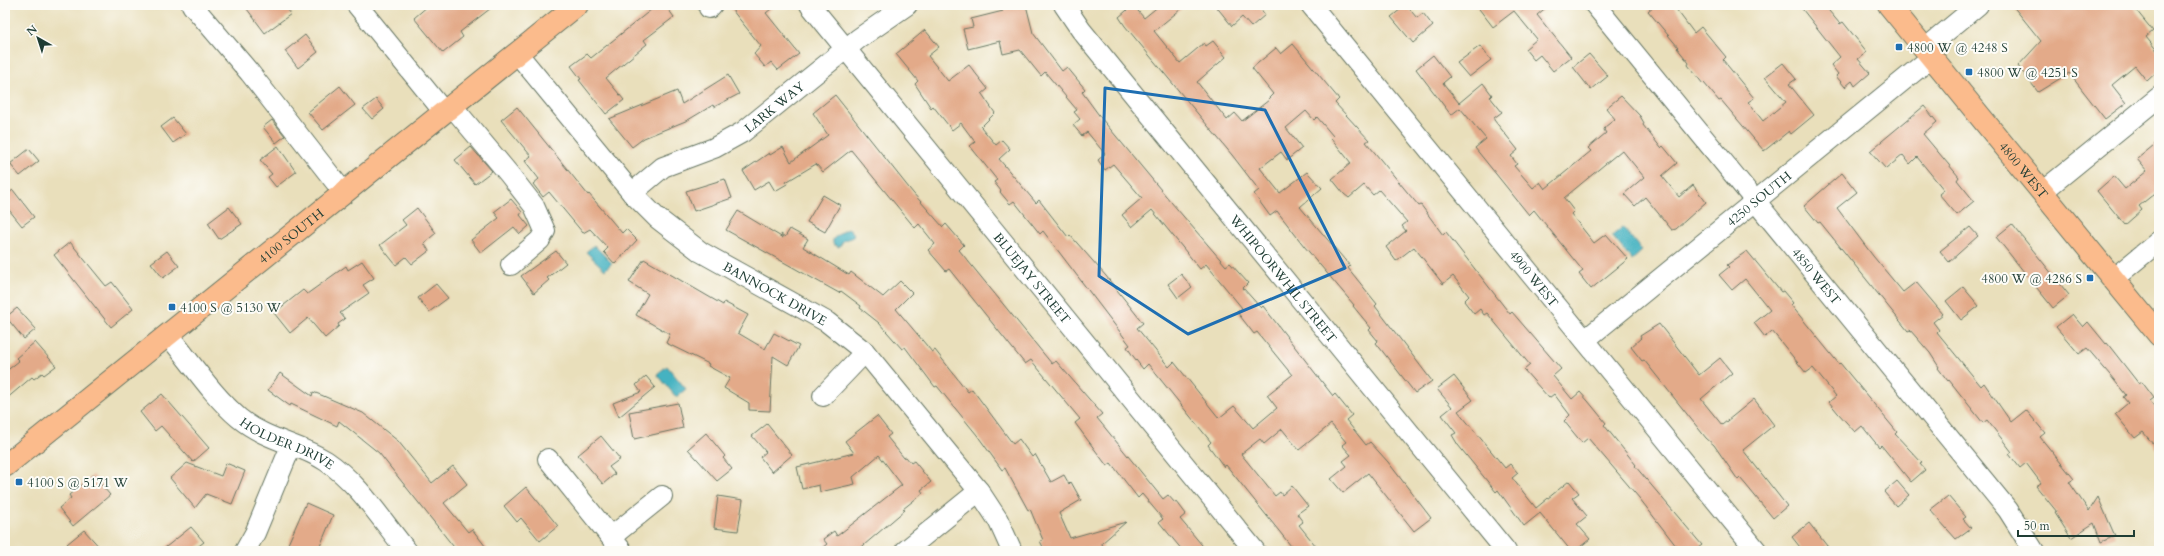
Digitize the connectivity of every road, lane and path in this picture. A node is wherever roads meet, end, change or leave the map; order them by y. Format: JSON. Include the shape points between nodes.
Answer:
{"nodes":[{"id":1,"x":192,"y":5,"type":"edge"},
{"id":2,"x":357,"y":5,"type":"edge"},
{"id":3,"x":577,"y":5,"type":"edge"},
{"id":4,"x":810,"y":5,"type":"edge"},
{"id":5,"x":907,"y":5,"type":"edge"},
{"id":6,"x":1064,"y":5,"type":"edge"},
{"id":7,"x":1311,"y":5,"type":"edge"},
{"id":8,"x":1595,"y":5,"type":"edge"},
{"id":9,"x":1889,"y":5,"type":"edge"},
{"id":10,"x":1978,"y":5,"type":"edge"},
{"id":11,"x":846,"y":49,"type":"junction"},
{"id":12,"x":517,"y":53,"type":"junction"},
{"id":13,"x":1928,"y":53,"type":"junction"},
{"id":14,"x":2159,"y":97,"type":"edge"},
{"id":15,"x":448,"y":109,"type":"junction"},
{"id":16,"x":2042,"y":192,"type":"junction"},
{"id":17,"x":344,"y":193,"type":"junction"},
{"id":18,"x":632,"y":193,"type":"junction"},
{"id":19,"x":1756,"y":201,"type":"junction"},
{"id":20,"x":2159,"y":241,"type":"edge"},
{"id":21,"x":511,"y":265,"type":"dead end"},
{"id":22,"x":2113,"y":279,"type":"junction"},
{"id":23,"x":168,"y":335,"type":"junction"},
{"id":24,"x":2159,"y":335,"type":"edge"},
{"id":25,"x":1585,"y":340,"type":"junction"},
{"id":26,"x":865,"y":352,"type":"junction"},
{"id":27,"x":823,"y":396,"type":"dead end"},
{"id":28,"x":291,"y":446,"type":"junction"},
{"id":29,"x":548,"y":460,"type":"dead end"},
{"id":30,"x":5,"y":466,"type":"edge"},
{"id":31,"x":979,"y":491,"type":"junction"},
{"id":32,"x":662,"y":496,"type":"dead end"},
{"id":33,"x":617,"y":544,"type":"edge"},
{"id":34,"x":245,"y":551,"type":"edge"},
{"id":35,"x":407,"y":551,"type":"edge"},
{"id":36,"x":905,"y":551,"type":"edge"},
{"id":37,"x":1012,"y":551,"type":"edge"},
{"id":38,"x":1255,"y":551,"type":"edge"},
{"id":39,"x":1506,"y":551,"type":"edge"},
{"id":40,"x":1757,"y":551,"type":"edge"},
{"id":41,"x":2034,"y":551,"type":"edge"}],
"edges":[{"from":1,"to":17,"type":"street","via":[[250,73]]},
{"from":2,"to":15,"type":"street"},
{"from":3,"to":12,"type":"main road","name":"4100 SOUTH"},
{"from":4,"to":11,"type":"street","name":"BLUEJAY STREET"},
{"from":5,"to":11,"type":"street","name":"LARK WAY"},
{"from":6,"to":39,"type":"street","name":"WHIPOORWHIL STREET","via":[[1081,30]]},
{"from":7,"to":25,"type":"street","name":"4900 WEST"},
{"from":8,"to":19,"type":"street","name":"4850 WEST"},
{"from":9,"to":13,"type":"main road","name":"4800 WEST"},
{"from":10,"to":13,"type":"street","name":"4250 SOUTH"},
{"from":11,"to":18,"type":"street","name":"LARK WAY","via":[[743,132],[714,148],[664,167]]},
{"from":11,"to":38,"type":"street","name":"BLUEJAY STREET"},
{"from":12,"to":15,"type":"main road","name":"4100 SOUTH"},
{"from":12,"to":18,"type":"street","name":"BANNOCK DRIVE"},
{"from":13,"to":16,"type":"main road","name":"4800 WEST"},
{"from":13,"to":19,"type":"street","name":"4250 SOUTH"},
{"from":14,"to":16,"type":"street"},
{"from":15,"to":17,"type":"main road","name":"4100 SOUTH"},
{"from":15,"to":21,"type":"street","via":[[509,174],[534,206],[545,231],[540,240]]},
{"from":16,"to":22,"type":"main road","name":"4800 WEST"},
{"from":17,"to":23,"type":"main road","name":"4100 SOUTH"},
{"from":18,"to":26,"type":"street","name":"BANNOCK DRIVE","via":[[685,241],[821,318]]},
{"from":19,"to":25,"type":"street","name":"4250 SOUTH"},
{"from":19,"to":41,"type":"street","name":"4850 WEST","via":[[2008,510]]},
{"from":20,"to":22,"type":"street"},
{"from":22,"to":24,"type":"main road","name":"4800 WEST"},
{"from":23,"to":28,"type":"street","name":"HOLDER DRIVE","via":[[231,410],[251,427]]},
{"from":23,"to":30,"type":"main road","name":"4100 SOUTH"},
{"from":25,"to":40,"type":"street","name":"4900 WEST"},
{"from":26,"to":27,"type":"street"},
{"from":26,"to":31,"type":"street","name":"BANNOCK DRIVE"},
{"from":28,"to":34,"type":"street","via":[[256,533]]},
{"from":28,"to":35,"type":"street","name":"HOLDER DRIVE","via":[[318,457],[339,471]]},
{"from":29,"to":33,"type":"street"},
{"from":31,"to":36,"type":"street"},
{"from":31,"to":37,"type":"street","name":"BANNOCK DRIVE","via":[[998,520]]},
{"from":32,"to":33,"type":"street"}]}
